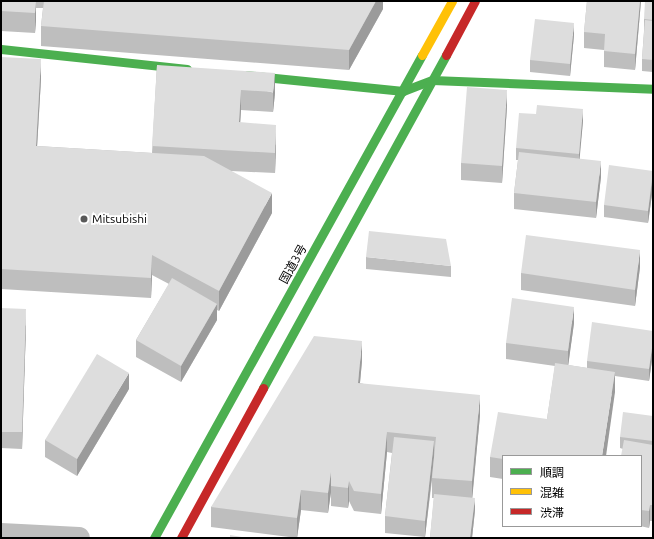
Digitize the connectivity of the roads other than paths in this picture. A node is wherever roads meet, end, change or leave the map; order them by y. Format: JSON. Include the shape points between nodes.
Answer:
{"nodes":[{"id":1,"x":452,"y":1,"type":"edge"},
{"id":2,"x":475,"y":1,"type":"edge"},
{"id":3,"x":1,"y":49,"type":"edge"},
{"id":4,"x":198,"y":70,"type":"edge"},
{"id":5,"x":237,"y":74,"type":"edge"},
{"id":6,"x":432,"y":80,"type":"junction"},
{"id":7,"x":653,"y":89,"type":"edge"},
{"id":8,"x":403,"y":91,"type":"junction"},
{"id":9,"x":1,"y":534,"type":"edge"},
{"id":10,"x":79,"y":538,"type":"edge"},
{"id":11,"x":154,"y":538,"type":"edge"},
{"id":12,"x":182,"y":538,"type":"edge"}],
"edges":[{"from":1,"to":8,"type":"main road","name":"国道3号"},
{"from":2,"to":6,"type":"main road"},
{"from":3,"to":4,"type":"main road"},
{"from":5,"to":8,"type":"main road"},
{"from":6,"to":7,"type":"main road"},
{"from":6,"to":8,"type":"main road"},
{"from":6,"to":12,"type":"main road"},
{"from":8,"to":11,"type":"main road","name":"国道3号"},
{"from":9,"to":10,"type":"street"}]}
